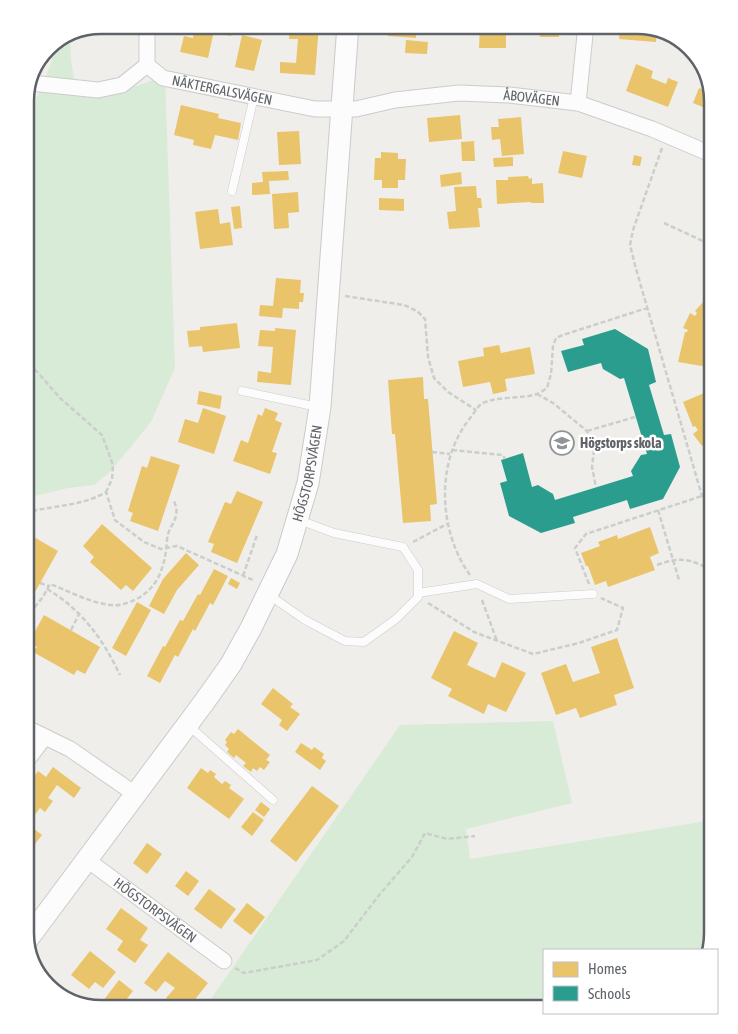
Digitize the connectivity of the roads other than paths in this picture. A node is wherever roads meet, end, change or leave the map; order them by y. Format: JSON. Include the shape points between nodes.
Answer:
{"nodes":[{"id":1,"x":148,"y":34,"type":"edge"},
{"id":2,"x":347,"y":34,"type":"edge"},
{"id":3,"x":585,"y":34,"type":"edge"},
{"id":4,"x":147,"y":65,"type":"junction"},
{"id":5,"x":36,"y":84,"type":"edge"},
{"id":6,"x":254,"y":96,"type":"junction"},
{"id":7,"x":578,"y":103,"type":"junction"},
{"id":8,"x":342,"y":110,"type":"junction"},
{"id":9,"x":704,"y":151,"type":"edge"},
{"id":10,"x":232,"y":191,"type":"dead end"},
{"id":11,"x":242,"y":391,"type":"dead end"},
{"id":12,"x":320,"y":407,"type":"junction"},
{"id":13,"x":297,"y":520,"type":"junction"},
{"id":14,"x":269,"y":591,"type":"junction"},
{"id":15,"x":593,"y":594,"type":"road end"},
{"id":16,"x":418,"y":595,"type":"junction"},
{"id":17,"x":188,"y":724,"type":"junction"},
{"id":18,"x":34,"y":731,"type":"edge"},
{"id":19,"x":45,"y":737,"type":"junction"},
{"id":20,"x":34,"y":751,"type":"edge"},
{"id":21,"x":135,"y":794,"type":"junction"},
{"id":22,"x":274,"y":800,"type":"dead end"},
{"id":23,"x":86,"y":859,"type":"junction"},
{"id":24,"x":34,"y":930,"type":"edge"},
{"id":25,"x":224,"y":961,"type":"road end"}],
"edges":[{"from":1,"to":4,"type":"street"},
{"from":2,"to":8,"type":"street","name":"HÖGSTORPSVÄGEN"},
{"from":3,"to":7,"type":"street"},
{"from":4,"to":5,"type":"street","via":[[122,85],[98,90]]},
{"from":4,"to":6,"type":"street","name":"NÄKTERGALSVÄGEN","via":[[163,78]]},
{"from":6,"to":8,"type":"street","name":"NÄKTERGALSVÄGEN","via":[[315,109]]},
{"from":6,"to":10,"type":"lane"},
{"from":7,"to":8,"type":"street","name":"ÅBOVÄGEN","via":[[459,93]]},
{"from":7,"to":9,"type":"street","name":"ÅBOVÄGEN"},
{"from":8,"to":12,"type":"street","name":"HÖGSTORPSVÄGEN"},
{"from":11,"to":12,"type":"lane"},
{"from":12,"to":13,"type":"street","name":"HÖGSTORPSVÄGEN","via":[[308,483]]},
{"from":13,"to":14,"type":"street","name":"HÖGSTORPSVÄGEN"},
{"from":13,"to":16,"type":"lane","via":[[334,533],[403,547],[418,570]]},
{"from":14,"to":16,"type":"lane","via":[[305,620],[345,640],[364,642],[396,619]]},
{"from":14,"to":17,"type":"street","name":"HÖGSTORPSVÄGEN","via":[[231,664]]},
{"from":15,"to":16,"type":"lane","via":[[509,599],[477,584]]},
{"from":17,"to":21,"type":"street","name":"HÖGSTORPSVÄGEN"},
{"from":17,"to":22,"type":"lane"},
{"from":18,"to":19,"type":"street"},
{"from":19,"to":20,"type":"street"},
{"from":19,"to":21,"type":"street","via":[[70,749]]},
{"from":21,"to":23,"type":"street","name":"HÖGSTORPSVÄGEN"},
{"from":23,"to":24,"type":"street","name":"HÖGSTORPSVÄGEN"},
{"from":23,"to":25,"type":"street","name":"HÖGSTORPSVÄGEN"}]}
